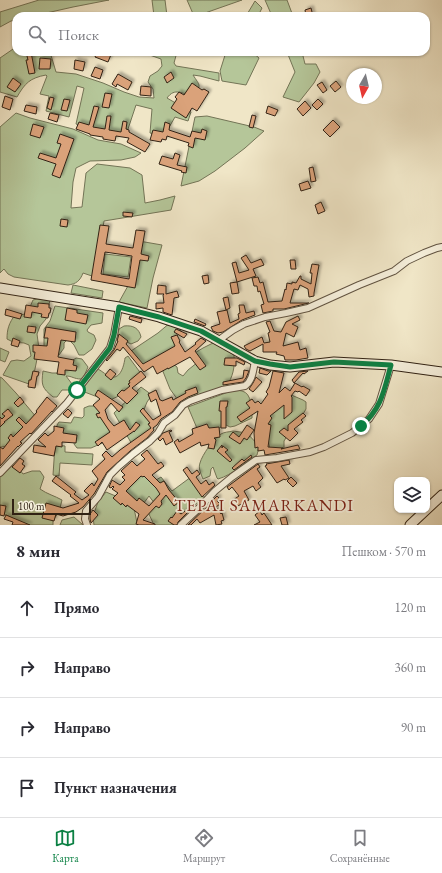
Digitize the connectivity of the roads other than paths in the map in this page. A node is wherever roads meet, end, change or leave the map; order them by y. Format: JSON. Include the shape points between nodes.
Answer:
{"nodes":[{"id":1,"x":442,"y":247,"type":"edge"},
{"id":2,"x":0,"y":288,"type":"edge"},
{"id":3,"x":119,"y":307,"type":"junction"},
{"id":4,"x":218,"y":340,"type":"junction"},
{"id":5,"x":255,"y":361,"type":"junction"},
{"id":6,"x":391,"y":365,"type":"junction"},
{"id":7,"x":442,"y":372,"type":"edge"},
{"id":8,"x":0,"y":473,"type":"edge"},
{"id":9,"x":442,"y":495,"type":"edge"},
{"id":10,"x":87,"y":525,"type":"edge"},
{"id":11,"x":181,"y":525,"type":"edge"},
{"id":12,"x":410,"y":525,"type":"edge"}],
"edges":[{"from":1,"to":4,"type":"street","via":[[308,308],[244,324]]},
{"from":2,"to":3,"type":"street"},
{"from":3,"to":4,"type":"street","via":[[201,331]]},
{"from":3,"to":8,"type":"street","via":[[110,348],[66,403]]},
{"from":4,"to":5,"type":"street"},
{"from":5,"to":6,"type":"street","via":[[290,367],[334,362]]},
{"from":5,"to":10,"type":"street","via":[[252,379],[248,384],[186,403],[164,423],[150,441],[119,466],[86,511]]},
{"from":6,"to":7,"type":"street"},
{"from":6,"to":11,"type":"street","via":[[379,404],[369,419],[352,433],[310,452],[256,460],[232,477]]},
{"from":9,"to":12,"type":"street"}]}
